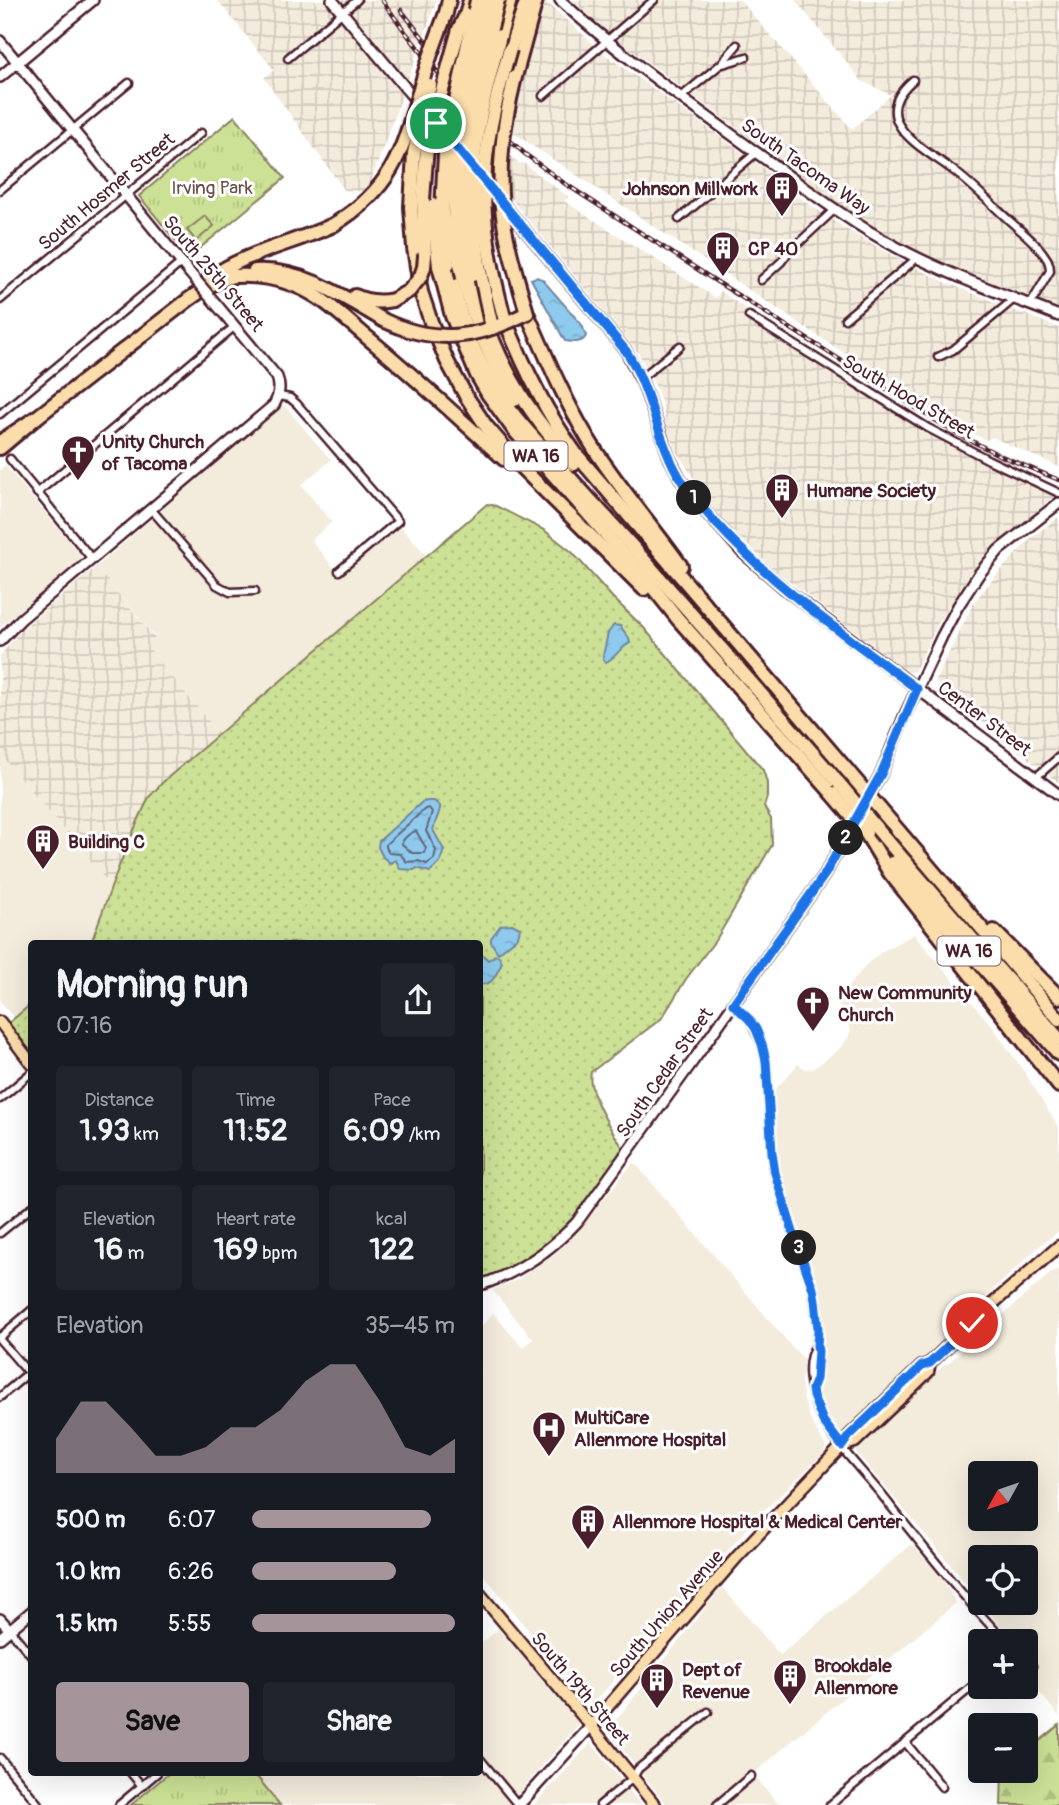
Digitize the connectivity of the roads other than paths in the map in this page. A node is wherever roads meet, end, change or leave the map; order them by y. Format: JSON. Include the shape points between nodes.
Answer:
{"nodes":[{"id":1,"x":93,"y":0,"type":"edge"},
{"id":2,"x":332,"y":0,"type":"edge"},
{"id":3,"x":356,"y":0,"type":"edge"},
{"id":4,"x":449,"y":0,"type":"edge"},
{"id":5,"x":470,"y":0,"type":"edge"},
{"id":6,"x":477,"y":0,"type":"edge"},
{"id":7,"x":487,"y":0,"type":"edge"},
{"id":8,"x":498,"y":0,"type":"edge"},
{"id":9,"x":510,"y":0,"type":"edge"},
{"id":10,"x":522,"y":0,"type":"edge"},
{"id":11,"x":527,"y":0,"type":"edge"},
{"id":12,"x":536,"y":0,"type":"edge"},
{"id":13,"x":559,"y":0,"type":"edge"},
{"id":14,"x":654,"y":0,"type":"edge"},
{"id":15,"x":342,"y":12,"type":"junction"},
{"id":16,"x":446,"y":13,"type":"junction"},
{"id":17,"x":466,"y":15,"type":"junction"},
{"id":18,"x":0,"y":41,"type":"edge"},
{"id":19,"x":607,"y":42,"type":"junction"},
{"id":20,"x":737,"y":45,"type":"dead end"},
{"id":21,"x":510,"y":49,"type":"junction"},
{"id":22,"x":746,"y":57,"type":"dead end"},
{"id":23,"x":288,"y":58,"type":"dead end"},
{"id":24,"x":18,"y":62,"type":"junction"},
{"id":25,"x":721,"y":64,"type":"junction"},
{"id":26,"x":0,"y":77,"type":"edge"},
{"id":27,"x":913,"y":80,"type":"dead end"},
{"id":28,"x":129,"y":83,"type":"dead end"},
{"id":29,"x":543,"y":96,"type":"dead end"},
{"id":30,"x":681,"y":97,"type":"junction"},
{"id":31,"x":72,"y":130,"type":"junction"},
{"id":32,"x":201,"y":133,"type":"dead end"},
{"id":33,"x":757,"y":152,"type":"junction"},
{"id":34,"x":0,"y":190,"type":"edge"},
{"id":35,"x":125,"y":195,"type":"junction"},
{"id":36,"x":835,"y":209,"type":"junction"},
{"id":37,"x":679,"y":219,"type":"dead end"},
{"id":38,"x":917,"y":258,"type":"junction"},
{"id":39,"x":181,"y":263,"type":"junction"},
{"id":40,"x":444,"y":265,"type":"junction"},
{"id":41,"x":276,"y":271,"type":"junction"},
{"id":42,"x":226,"y":277,"type":"junction"},
{"id":43,"x":468,"y":277,"type":"junction"},
{"id":44,"x":761,"y":280,"type":"dead end"},
{"id":45,"x":1014,"y":299,"type":"junction"},
{"id":46,"x":0,"y":300,"type":"edge"},
{"id":47,"x":188,"y":300,"type":"junction"},
{"id":48,"x":1030,"y":305,"type":"junction"},
{"id":49,"x":527,"y":313,"type":"junction"},
{"id":50,"x":749,"y":316,"type":"dead end"},
{"id":51,"x":1059,"y":316,"type":"edge"},
{"id":52,"x":845,"y":319,"type":"dead end"},
{"id":53,"x":234,"y":326,"type":"junction"},
{"id":54,"x":492,"y":328,"type":"junction"},
{"id":55,"x":680,"y":346,"type":"dead end"},
{"id":56,"x":938,"y":357,"type":"dead end"},
{"id":57,"x":640,"y":379,"type":"junction"},
{"id":58,"x":279,"y":396,"type":"junction"},
{"id":59,"x":0,"y":414,"type":"edge"},
{"id":60,"x":37,"y":417,"type":"junction"},
{"id":61,"x":0,"y":442,"type":"edge"},
{"id":62,"x":0,"y":448,"type":"edge"},
{"id":63,"x":9,"y":460,"type":"dead end"},
{"id":64,"x":37,"y":493,"type":"junction"},
{"id":65,"x":1059,"y":493,"type":"edge"},
{"id":66,"x":1059,"y":503,"type":"edge"},
{"id":67,"x":618,"y":504,"type":"junction"},
{"id":68,"x":151,"y":509,"type":"junction"},
{"id":69,"x":602,"y":512,"type":"junction"},
{"id":70,"x":594,"y":540,"type":"junction"},
{"id":71,"x":92,"y":559,"type":"junction"},
{"id":72,"x":339,"y":571,"type":"dead end"},
{"id":73,"x":255,"y":591,"type":"dead end"},
{"id":74,"x":696,"y":594,"type":"junction"},
{"id":75,"x":678,"y":619,"type":"junction"},
{"id":76,"x":0,"y":641,"type":"edge"},
{"id":77,"x":917,"y":689,"type":"junction"},
{"id":78,"x":1059,"y":757,"type":"edge"},
{"id":79,"x":1035,"y":778,"type":"junction"},
{"id":80,"x":835,"y":788,"type":"junction"},
{"id":81,"x":1059,"y":795,"type":"edge"},
{"id":82,"x":880,"y":846,"type":"junction"},
{"id":83,"x":957,"y":899,"type":"junction"},
{"id":84,"x":1059,"y":997,"type":"edge"},
{"id":85,"x":733,"y":1004,"type":"junction"},
{"id":86,"x":1059,"y":1020,"type":"edge"},
{"id":87,"x":0,"y":1022,"type":"edge"},
{"id":88,"x":1059,"y":1039,"type":"edge"},
{"id":89,"x":1059,"y":1054,"type":"edge"},
{"id":90,"x":28,"y":1059,"type":"edge"},
{"id":91,"x":28,"y":1075,"type":"edge"},
{"id":92,"x":1059,"y":1086,"type":"edge"},
{"id":93,"x":0,"y":1099,"type":"edge"},
{"id":94,"x":28,"y":1210,"type":"edge"},
{"id":95,"x":0,"y":1233,"type":"edge"},
{"id":96,"x":1058,"y":1248,"type":"edge"},
{"id":97,"x":483,"y":1284,"type":"edge"},
{"id":98,"x":28,"y":1314,"type":"edge"},
{"id":99,"x":0,"y":1338,"type":"edge"},
{"id":100,"x":28,"y":1371,"type":"edge"},
{"id":101,"x":28,"y":1375,"type":"edge"},
{"id":102,"x":0,"y":1397,"type":"edge"},
{"id":103,"x":842,"y":1446,"type":"junction"},
{"id":104,"x":483,"y":1598,"type":"edge"},
{"id":105,"x":28,"y":1614,"type":"edge"},
{"id":106,"x":0,"y":1619,"type":"edge"},
{"id":107,"x":995,"y":1629,"type":"edge"},
{"id":108,"x":10,"y":1630,"type":"junction"},
{"id":109,"x":0,"y":1638,"type":"edge"},
{"id":110,"x":28,"y":1651,"type":"edge"},
{"id":111,"x":968,"y":1690,"type":"edge"},
{"id":112,"x":708,"y":1712,"type":"dead end"},
{"id":113,"x":591,"y":1726,"type":"junction"},
{"id":114,"x":905,"y":1742,"type":"junction"},
{"id":115,"x":0,"y":1758,"type":"edge"},
{"id":116,"x":483,"y":1763,"type":"edge"},
{"id":117,"x":6,"y":1766,"type":"junction"},
{"id":118,"x":0,"y":1771,"type":"edge"},
{"id":119,"x":134,"y":1776,"type":"edge"},
{"id":120,"x":154,"y":1776,"type":"edge"},
{"id":121,"x":751,"y":1776,"type":"dead end"},
{"id":122,"x":633,"y":1778,"type":"junction"},
{"id":123,"x":142,"y":1786,"type":"junction"},
{"id":124,"x":942,"y":1787,"type":"dead end"},
{"id":125,"x":40,"y":1805,"type":"edge"},
{"id":126,"x":119,"y":1805,"type":"edge"},
{"id":127,"x":519,"y":1805,"type":"edge"},
{"id":128,"x":600,"y":1805,"type":"edge"},
{"id":129,"x":656,"y":1805,"type":"edge"},
{"id":130,"x":717,"y":1805,"type":"edge"},
{"id":131,"x":830,"y":1805,"type":"edge"}],
"edges":[{"from":1,"to":24,"type":"main road"},
{"from":2,"to":15,"type":"main road","name":"Center Street"},
{"from":3,"to":15,"type":"street"},
{"from":4,"to":16,"type":"highway"},
{"from":5,"to":17,"type":"highway","number":"WA 16"},
{"from":6,"to":40,"type":"highway","bridge":true,"via":[[445,154]]},
{"from":7,"to":43,"type":"highway","bridge":true,"via":[[455,156],[457,248]]},
{"from":8,"to":43,"type":"highway","bridge":true,"via":[[466,149]]},
{"from":9,"to":54,"type":"highway","bridge":true,"via":[[485,94],[473,176],[479,265]]},
{"from":10,"to":21,"type":"highway"},
{"from":11,"to":21,"type":"highway","number":"WA 16"},
{"from":12,"to":49,"type":"highway","bridge":true,"via":[[507,110],[500,188],[509,250]]},
{"from":13,"to":19,"type":"main road","name":"South Tacoma Way"},
{"from":14,"to":19,"type":"street"},
{"from":15,"to":23,"type":"street"},
{"from":15,"to":57,"type":"main road","name":"Center Street","via":[[626,351]]},
{"from":16,"to":47,"type":"highway","bridge":true,"via":[[398,159],[373,195],[333,225],[227,267]]},
{"from":16,"to":70,"type":"highway","bridge":true,"via":[[414,153],[411,207],[421,292],[447,361],[486,426]]},
{"from":17,"to":40,"type":"highway","number":"WA 16","bridge":true,"via":[[436,164],[434,221]]},
{"from":17,"to":41,"type":"highway","bridge":true,"via":[[428,141],[421,276],[409,291],[378,303],[307,273]]},
{"from":18,"to":24,"type":"main road","name":"South 25th Street"},
{"from":19,"to":29,"type":"street"},
{"from":19,"to":30,"type":"main road","name":"South Tacoma Way"},
{"from":20,"to":25,"type":"street"},
{"from":21,"to":67,"type":"highway","number":"WA 16","bridge":true,"via":[[493,115],[484,190],[490,258],[504,317],[551,418]]},
{"from":22,"to":25,"type":"street"},
{"from":24,"to":26,"type":"main road"},
{"from":24,"to":31,"type":"main road","name":"South 25th Street"},
{"from":25,"to":30,"type":"street"},
{"from":27,"to":48,"type":"street","via":[[895,105],[896,119],[904,131],[964,178],[1048,260],[1050,271]]},
{"from":28,"to":31,"type":"street"},
{"from":30,"to":33,"type":"main road","name":"South Tacoma Way"},
{"from":31,"to":34,"type":"street"},
{"from":31,"to":35,"type":"main road","name":"South 25th Street"},
{"from":32,"to":35,"type":"street","name":"South Hosmer Street"},
{"from":33,"to":36,"type":"main road","name":"South Tacoma Way"},
{"from":33,"to":37,"type":"street"},
{"from":35,"to":39,"type":"main road","name":"South 25th Street"},
{"from":35,"to":46,"type":"street","name":"South Hosmer Street"},
{"from":36,"to":38,"type":"main road","name":"South Tacoma Way"},
{"from":36,"to":44,"type":"street"},
{"from":38,"to":45,"type":"main road","name":"South Tacoma Way"},
{"from":38,"to":52,"type":"street"},
{"from":39,"to":53,"type":"main road","name":"South 25th Street","bridge":true},
{"from":39,"to":59,"type":"street"},
{"from":40,"to":69,"type":"highway","via":[[467,331],[494,388]]},
{"from":40,"to":75,"type":"highway","number":"WA 16","via":[[446,300],[488,394]]},
{"from":41,"to":42,"type":"highway"},
{"from":41,"to":54,"type":"highway","bridge":true,"via":[[305,278],[408,331],[451,337]]},
{"from":42,"to":47,"type":"highway"},
{"from":42,"to":70,"type":"highway","via":[[248,275],[281,281],[320,299],[402,366]]},
{"from":43,"to":67,"type":"highway","via":[[518,391],[582,474]]},
{"from":43,"to":69,"type":"highway","via":[[484,343],[504,383],[525,418]]},
{"from":45,"to":48,"type":"main road","name":"South Tacoma Way"},
{"from":45,"to":56,"type":"street","via":[[953,350]]},
{"from":47,"to":60,"type":"highway"},
{"from":48,"to":51,"type":"main road","name":"South Tacoma Way"},
{"from":49,"to":54,"type":"highway","bridge":true},
{"from":49,"to":74,"type":"highway","via":[[571,410],[597,454],[680,565]]},
{"from":50,"to":65,"type":"street","name":"South Hood Street","via":[[928,428]]},
{"from":53,"to":58,"type":"main road","name":"South 25th Street","via":[[276,376]]},
{"from":53,"to":64,"type":"street"},
{"from":55,"to":57,"type":"street"},
{"from":57,"to":77,"type":"main road","name":"Center Street","via":[[669,457],[702,508],[779,583]]},
{"from":58,"to":68,"type":"main road","via":[[266,414]]},
{"from":58,"to":72,"type":"street","via":[[290,398],[303,410],[398,521]]},
{"from":60,"to":61,"type":"highway"},
{"from":60,"to":62,"type":"highway"},
{"from":63,"to":64,"type":"street"},
{"from":64,"to":71,"type":"street"},
{"from":66,"to":77,"type":"main road","name":"South Cedar Street","via":[[999,550],[979,574]]},
{"from":67,"to":74,"type":"highway","number":"WA 16"},
{"from":68,"to":71,"type":"main road"},
{"from":68,"to":73,"type":"street","via":[[217,585],[230,592]]},
{"from":69,"to":80,"type":"highway"},
{"from":70,"to":75,"type":"highway"},
{"from":71,"to":76,"type":"main road"},
{"from":74,"to":83,"type":"highway","number":"WA 16","bridge":true},
{"from":75,"to":80,"type":"highway","number":"WA 16"},
{"from":77,"to":79,"type":"main road","name":"Center Street"},
{"from":77,"to":85,"type":"main road","name":"South Cedar Street","via":[[881,774],[825,874]]},
{"from":78,"to":79,"type":"street"},
{"from":79,"to":81,"type":"main road","name":"Center Street"},
{"from":80,"to":82,"type":"highway","bridge":true},
{"from":80,"to":82,"type":"highway","number":"WA 16","bridge":true},
{"from":82,"to":88,"type":"highway"},
{"from":82,"to":89,"type":"highway","number":"WA 16"},
{"from":82,"to":92,"type":"highway","via":[[890,873]]},
{"from":83,"to":84,"type":"highway","via":[[976,912]]},
{"from":83,"to":86,"type":"highway","number":"WA 16"},
{"from":85,"to":97,"type":"main road","name":"South Cedar Street","via":[[577,1222],[541,1255]]},
{"from":85,"to":103,"type":"street","via":[[749,1019],[762,1044],[775,1173],[813,1289],[818,1351],[812,1389],[819,1413]]},
{"from":87,"to":90,"type":"main road"},
{"from":91,"to":93,"type":"street"},
{"from":94,"to":95,"type":"street"},
{"from":96,"to":103,"type":"main road","name":"South Union Avenue","via":[[914,1373]]},
{"from":98,"to":99,"type":"street"},
{"from":99,"to":100,"type":"street"},
{"from":101,"to":102,"type":"street"},
{"from":103,"to":107,"type":"street"},
{"from":103,"to":113,"type":"main road","name":"South Union Avenue","via":[[737,1557]]},
{"from":104,"to":113,"type":"main road","name":"South 19th Street"},
{"from":105,"to":108,"type":"main road"},
{"from":106,"to":108,"type":"main road"},
{"from":108,"to":109,"type":"main road"},
{"from":108,"to":110,"type":"street"},
{"from":111,"to":114,"type":"street"},
{"from":112,"to":122,"type":"street"},
{"from":113,"to":122,"type":"main road","name":"South 19th Street"},
{"from":113,"to":127,"type":"main road","name":"South Union Avenue"},
{"from":114,"to":124,"type":"street"},
{"from":114,"to":131,"type":"street"},
{"from":115,"to":117,"type":"street"},
{"from":116,"to":127,"type":"street"},
{"from":117,"to":118,"type":"street"},
{"from":117,"to":125,"type":"street"},
{"from":119,"to":123,"type":"street"},
{"from":120,"to":123,"type":"street"},
{"from":121,"to":130,"type":"street"},
{"from":122,"to":128,"type":"street"},
{"from":122,"to":129,"type":"main road","name":"South 19th Street"},
{"from":123,"to":126,"type":"street"}]}
